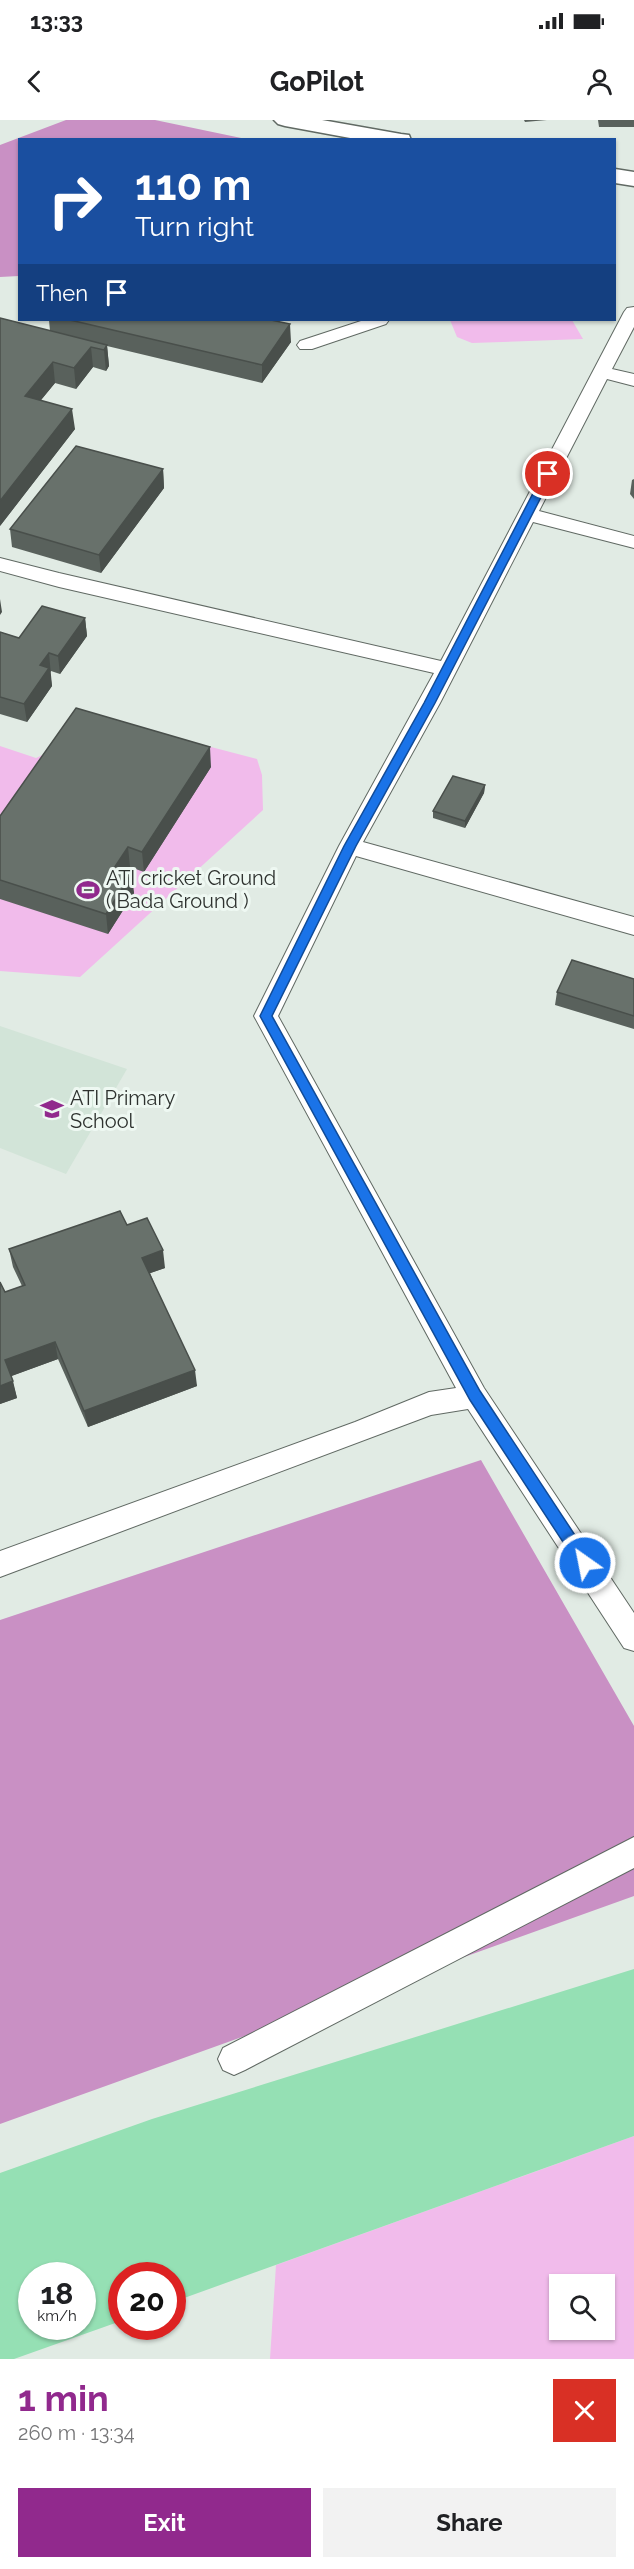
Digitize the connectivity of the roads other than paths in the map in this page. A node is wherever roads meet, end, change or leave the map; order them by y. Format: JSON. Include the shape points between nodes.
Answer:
{"nodes":[{"id":1,"x":285,"y":120,"type":"edge"},
{"id":2,"x":389,"y":138,"type":"edge"},
{"id":3,"x":616,"y":176,"type":"edge"},
{"id":4,"x":634,"y":179,"type":"edge"},
{"id":5,"x":627,"y":310,"type":"edge"},
{"id":6,"x":377,"y":321,"type":"edge"},
{"id":7,"x":306,"y":345,"type":"dead end"},
{"id":8,"x":601,"y":372,"type":"junction"},
{"id":9,"x":634,"y":380,"type":"edge"},
{"id":10,"x":527,"y":514,"type":"junction"},
{"id":11,"x":634,"y":542,"type":"edge"},
{"id":12,"x":0,"y":564,"type":"edge"},
{"id":13,"x":447,"y":669,"type":"junction"},
{"id":14,"x":350,"y":846,"type":"junction"},
{"id":15,"x":634,"y":926,"type":"edge"},
{"id":16,"x":475,"y":1396,"type":"junction"},
{"id":17,"x":0,"y":1564,"type":"edge"},
{"id":18,"x":634,"y":1638,"type":"edge"},
{"id":19,"x":634,"y":1852,"type":"edge"},
{"id":20,"x":234,"y":2059,"type":"dead end"}],
"edges":[{"from":1,"to":2,"type":"main road"},
{"from":3,"to":4,"type":"main road"},
{"from":5,"to":8,"type":"lane"},
{"from":6,"to":7,"type":"lane"},
{"from":8,"to":9,"type":"lane"},
{"from":8,"to":10,"type":"lane"},
{"from":10,"to":11,"type":"lane"},
{"from":10,"to":13,"type":"lane"},
{"from":12,"to":13,"type":"lane"},
{"from":13,"to":14,"type":"lane"},
{"from":14,"to":15,"type":"lane"},
{"from":14,"to":16,"type":"lane","via":[[266,1016]]},
{"from":16,"to":17,"type":"lane","via":[[429,1404]]},
{"from":16,"to":18,"type":"lane"},
{"from":19,"to":20,"type":"lane"}]}
